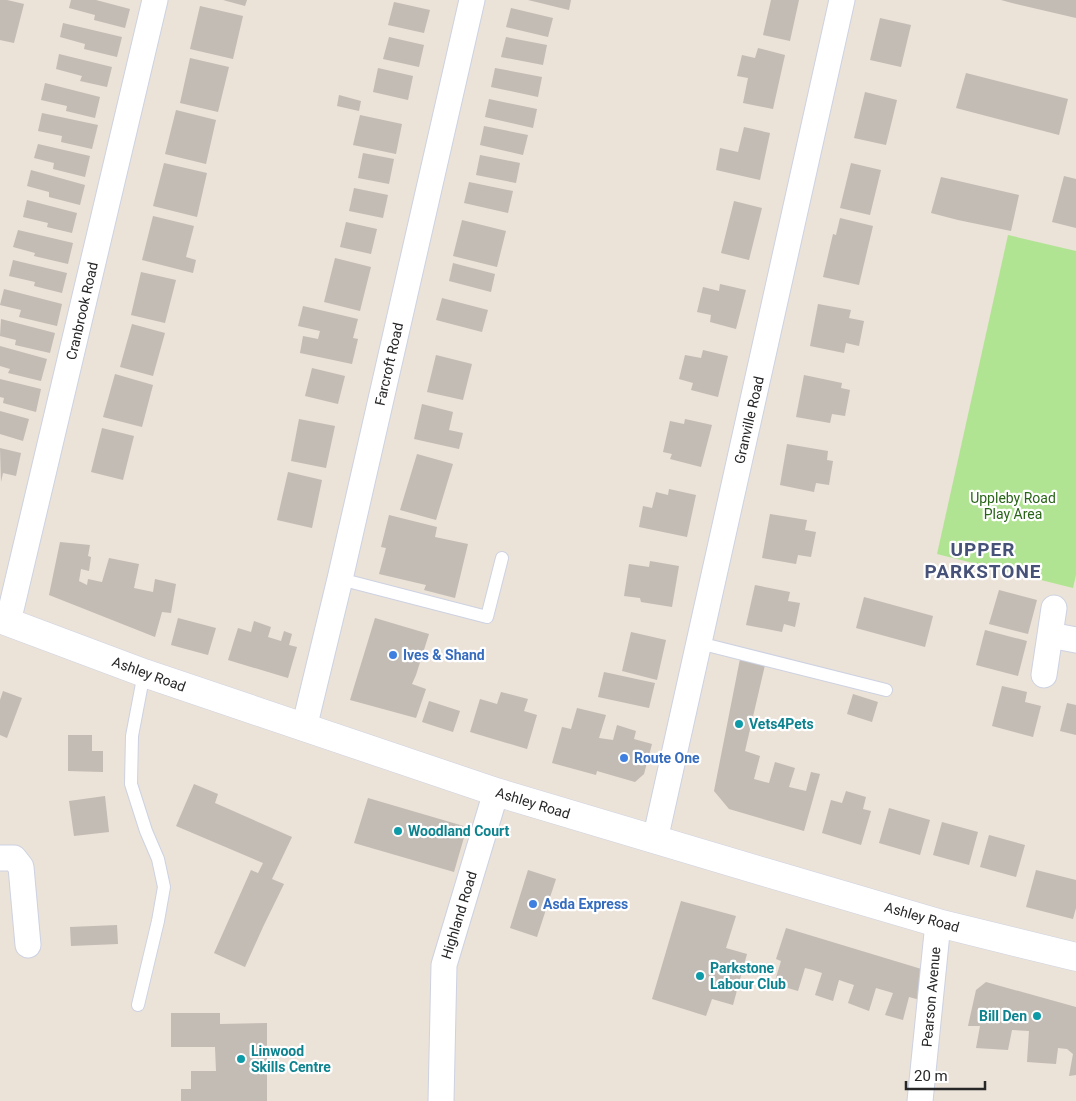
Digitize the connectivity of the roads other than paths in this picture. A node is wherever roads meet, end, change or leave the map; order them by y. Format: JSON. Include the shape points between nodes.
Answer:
{"nodes":[{"id":1,"x":155,"y":0,"type":"edge"},
{"id":2,"x":472,"y":0,"type":"edge"},
{"id":3,"x":842,"y":0,"type":"edge"},
{"id":4,"x":502,"y":558,"type":"dead end"},
{"id":5,"x":340,"y":579,"type":"junction"},
{"id":6,"x":1054,"y":608,"type":"dead end"},
{"id":7,"x":4,"y":620,"type":"edge"},
{"id":8,"x":1050,"y":635,"type":"junction"},
{"id":9,"x":1076,"y":640,"type":"edge"},
{"id":10,"x":699,"y":643,"type":"junction"},
{"id":11,"x":144,"y":673,"type":"junction"},
{"id":12,"x":1044,"y":675,"type":"dead end"},
{"id":13,"x":886,"y":690,"type":"dead end"},
{"id":14,"x":304,"y":728,"type":"junction"},
{"id":15,"x":496,"y":792,"type":"junction"},
{"id":16,"x":655,"y":840,"type":"junction"},
{"id":17,"x":0,"y":858,"type":"edge"},
{"id":18,"x":938,"y":922,"type":"junction"},
{"id":19,"x":28,"y":945,"type":"dead end"},
{"id":20,"x":1076,"y":958,"type":"edge"},
{"id":21,"x":138,"y":1005,"type":"dead end"},
{"id":22,"x":441,"y":1101,"type":"edge"},
{"id":23,"x":920,"y":1101,"type":"edge"}],
"edges":[{"from":1,"to":7,"type":"street","name":"Cranbrook Road"},
{"from":2,"to":5,"type":"street","name":"Farcroft Road"},
{"from":3,"to":10,"type":"street","name":"Granville Road"},
{"from":4,"to":5,"type":"lane","via":[[487,617]]},
{"from":5,"to":14,"type":"street","name":"Farcroft Road"},
{"from":6,"to":8,"type":"street"},
{"from":7,"to":11,"type":"main road","name":"Ashley Road"},
{"from":8,"to":9,"type":"street"},
{"from":8,"to":12,"type":"street"},
{"from":10,"to":13,"type":"lane"},
{"from":10,"to":16,"type":"street","name":"Granville Road"},
{"from":11,"to":14,"type":"main road","name":"Ashley Road"},
{"from":11,"to":21,"type":"lane","via":[[132,736],[131,784],[158,859],[164,887]]},
{"from":14,"to":15,"type":"main road","name":"Ashley Road"},
{"from":15,"to":16,"type":"main road","name":"Ashley Road"},
{"from":15,"to":22,"type":"street","name":"Highland Road","via":[[444,965]]},
{"from":16,"to":18,"type":"main road","name":"Ashley Road"},
{"from":17,"to":19,"type":"street","via":[[14,858],[21,867]]},
{"from":18,"to":20,"type":"main road","name":"Ashley Road"},
{"from":18,"to":23,"type":"street","name":"Pearson Avenue"}]}
